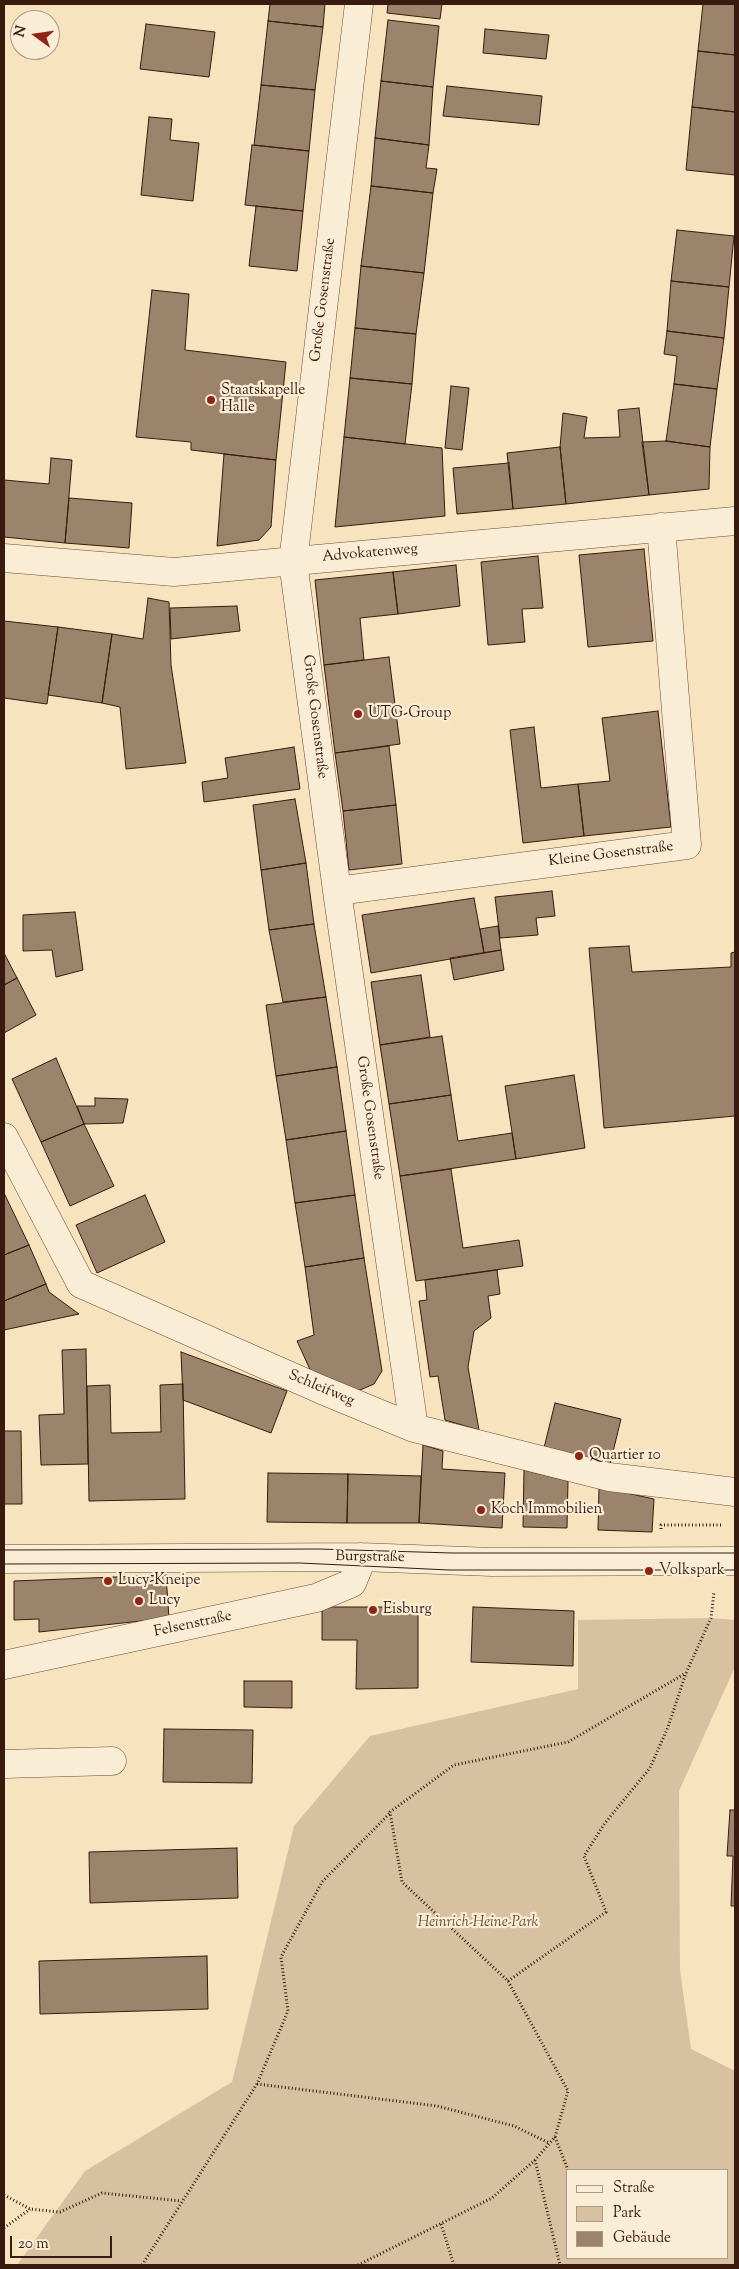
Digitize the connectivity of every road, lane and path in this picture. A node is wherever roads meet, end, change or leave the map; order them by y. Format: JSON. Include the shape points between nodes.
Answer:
{"nodes":[{"id":1,"x":359,"y":4,"type":"edge"},
{"id":2,"x":735,"y":521,"type":"edge"},
{"id":3,"x":661,"y":527,"type":"junction"},
{"id":4,"x":4,"y":558,"type":"edge"},
{"id":5,"x":294,"y":562,"type":"junction"},
{"id":6,"x":337,"y":891,"type":"junction"},
{"id":7,"x":7,"y":1152,"type":"edge"},
{"id":8,"x":414,"y":1428,"type":"junction"},
{"id":9,"x":735,"y":1492,"type":"edge"},
{"id":10,"x":360,"y":1557,"type":"junction"},
{"id":11,"x":4,"y":1559,"type":"edge"},
{"id":12,"x":726,"y":1561,"type":"edge"},
{"id":13,"x":4,"y":1665,"type":"edge"},
{"id":14,"x":686,"y":1673,"type":"junction"},
{"id":15,"x":112,"y":1761,"type":"dead end"},
{"id":16,"x":4,"y":1764,"type":"edge"},
{"id":17,"x":390,"y":1812,"type":"junction"},
{"id":18,"x":508,"y":1981,"type":"junction"},
{"id":19,"x":256,"y":2084,"type":"junction"},
{"id":20,"x":555,"y":2137,"type":"junction"},
{"id":21,"x":549,"y":2144,"type":"junction"},
{"id":22,"x":535,"y":2160,"type":"junction"},
{"id":23,"x":568,"y":2169,"type":"edge"},
{"id":24,"x":4,"y":2195,"type":"edge"},
{"id":25,"x":181,"y":2201,"type":"junction"},
{"id":26,"x":30,"y":2210,"type":"junction"},
{"id":27,"x":441,"y":2224,"type":"junction"},
{"id":28,"x":4,"y":2228,"type":"edge"},
{"id":29,"x":142,"y":2265,"type":"edge"},
{"id":30,"x":358,"y":2265,"type":"edge"},
{"id":31,"x":454,"y":2265,"type":"edge"},
{"id":32,"x":560,"y":2265,"type":"edge"}],
"edges":[{"from":1,"to":5,"type":"street","name":"Große Gosenstraße"},
{"from":2,"to":3,"type":"street","name":"Advokatenweg"},
{"from":3,"to":5,"type":"street","name":"Advokatenweg"},
{"from":3,"to":6,"type":"street","name":"Kleine Gosenstraße","via":[[687,845]]},
{"from":4,"to":5,"type":"street","name":"Advokatenweg","via":[[174,572]]},
{"from":5,"to":6,"type":"street","name":"Große Gosenstraße"},
{"from":6,"to":8,"type":"street","name":"Große Gosenstraße"},
{"from":7,"to":8,"type":"street","name":"Schleifweg","via":[[81,1284]]},
{"from":8,"to":9,"type":"street","name":"Schleifweg","via":[[609,1477]]},
{"from":10,"to":11,"type":"street","name":"Burgstraße"},
{"from":10,"to":12,"type":"street","name":"Burgstraße","via":[[492,1562]]},
{"from":10,"to":13,"type":"street","name":"Felsenstraße","via":[[352,1583],[316,1598]]},
{"from":12,"to":14,"type":"path","via":[[711,1618]]},
{"from":14,"to":17,"type":"path","via":[[568,1742],[454,1765]]},
{"from":14,"to":18,"type":"path","via":[[650,1768],[605,1823],[584,1856],[606,1912]]},
{"from":15,"to":16,"type":"street"},
{"from":17,"to":18,"type":"path","via":[[402,1882]]},
{"from":17,"to":19,"type":"path","via":[[322,1882],[281,1957],[288,2011]]},
{"from":18,"to":20,"type":"path","via":[[568,2091]]},
{"from":19,"to":21,"type":"path","via":[[437,2106],[514,2126]]},
{"from":19,"to":25,"type":"path"},
{"from":20,"to":21,"type":"path"},
{"from":20,"to":23,"type":"path"},
{"from":21,"to":22,"type":"path"},
{"from":22,"to":27,"type":"path","via":[[492,2198]]},
{"from":22,"to":32,"type":"path"},
{"from":24,"to":26,"type":"path"},
{"from":25,"to":26,"type":"path","via":[[102,2193],[60,2212]]},
{"from":25,"to":29,"type":"path"},
{"from":26,"to":28,"type":"path"},
{"from":27,"to":30,"type":"path"},
{"from":27,"to":31,"type":"path"}]}
